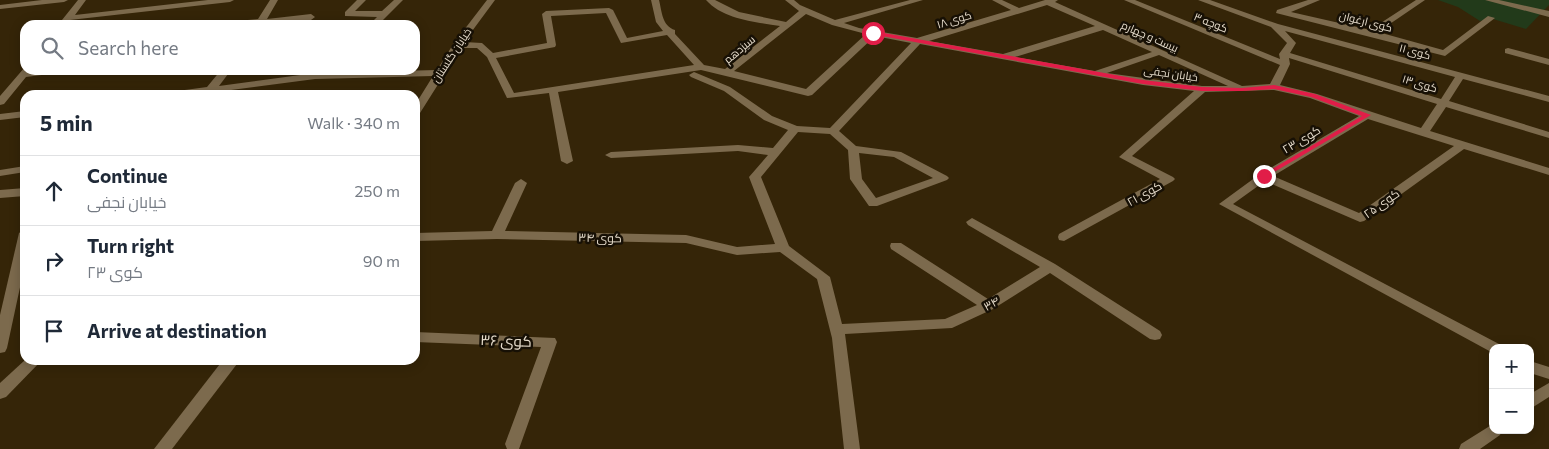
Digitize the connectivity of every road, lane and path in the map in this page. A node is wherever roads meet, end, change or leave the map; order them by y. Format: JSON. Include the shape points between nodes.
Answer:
{"nodes":[{"id":1,"x":64,"y":0,"type":"edge"},
{"id":2,"x":82,"y":0,"type":"edge"},
{"id":3,"x":230,"y":0,"type":"edge"},
{"id":4,"x":274,"y":0,"type":"edge"},
{"id":5,"x":362,"y":0,"type":"edge"},
{"id":6,"x":399,"y":0,"type":"edge"},
{"id":7,"x":491,"y":0,"type":"edge"},
{"id":8,"x":655,"y":0,"type":"edge"},
{"id":9,"x":710,"y":0,"type":"edge"},
{"id":10,"x":789,"y":0,"type":"edge"},
{"id":11,"x":919,"y":0,"type":"edge"},
{"id":12,"x":996,"y":0,"type":"edge"},
{"id":13,"x":1128,"y":0,"type":"edge"},
{"id":14,"x":1202,"y":0,"type":"edge"},
{"id":15,"x":1316,"y":0,"type":"edge"},
{"id":16,"x":1421,"y":0,"type":"edge"},
{"id":17,"x":1489,"y":0,"type":"edge"},
{"id":18,"x":1051,"y":1,"type":"edge"},
{"id":19,"x":0,"y":7,"type":"edge"},
{"id":20,"x":805,"y":11,"type":"junction"},
{"id":21,"x":1019,"y":11,"type":"junction"},
{"id":22,"x":1280,"y":12,"type":"junction"},
{"id":23,"x":386,"y":14,"type":"junction"},
{"id":24,"x":1549,"y":14,"type":"edge"},
{"id":25,"x":311,"y":17,"type":"dead end"},
{"id":26,"x":1491,"y":18,"type":"dead end"},
{"id":27,"x":66,"y":20,"type":"edge"},
{"id":28,"x":73,"y":20,"type":"edge"},
{"id":29,"x":262,"y":20,"type":"edge"},
{"id":30,"x":286,"y":20,"type":"edge"},
{"id":31,"x":379,"y":20,"type":"edge"},
{"id":32,"x":835,"y":23,"type":"junction"},
{"id":33,"x":788,"y":24,"type":"junction"},
{"id":34,"x":1275,"y":26,"type":"junction"},
{"id":35,"x":1102,"y":27,"type":"junction"},
{"id":36,"x":672,"y":32,"type":"junction"},
{"id":37,"x":873,"y":33,"type":"junction"},
{"id":38,"x":1371,"y":33,"type":"junction"},
{"id":39,"x":918,"y":41,"type":"junction"},
{"id":40,"x":457,"y":44,"type":"junction"},
{"id":41,"x":1508,"y":51,"type":"dead end"},
{"id":42,"x":1160,"y":52,"type":"junction"},
{"id":43,"x":492,"y":56,"type":"junction"},
{"id":44,"x":1004,"y":57,"type":"junction"},
{"id":45,"x":1285,"y":59,"type":"junction"},
{"id":46,"x":1549,"y":62,"type":"edge"},
{"id":47,"x":697,"y":71,"type":"junction"},
{"id":48,"x":728,"y":72,"type":"junction"},
{"id":49,"x":420,"y":73,"type":"edge"},
{"id":50,"x":440,"y":73,"type":"junction"},
{"id":51,"x":1097,"y":74,"type":"junction"},
{"id":52,"x":22,"y":75,"type":"edge"},
{"id":53,"x":222,"y":75,"type":"edge"},
{"id":54,"x":305,"y":75,"type":"edge"},
{"id":55,"x":1461,"y":75,"type":"junction"},
{"id":56,"x":1274,"y":87,"type":"junction"},
{"id":57,"x":1202,"y":89,"type":"junction"},
{"id":58,"x":210,"y":90,"type":"joint"},
{"id":59,"x":553,"y":90,"type":"junction"},
{"id":60,"x":1242,"y":90,"type":"junction"},
{"id":61,"x":1549,"y":98,"type":"edge"},
{"id":62,"x":0,"y":102,"type":"edge"},
{"id":63,"x":1443,"y":103,"type":"junction"},
{"id":64,"x":420,"y":105,"type":"edge"},
{"id":65,"x":20,"y":115,"type":"edge"},
{"id":66,"x":1367,"y":115,"type":"junction"},
{"id":67,"x":2,"y":119,"type":"edge"},
{"id":68,"x":795,"y":129,"type":"junction"},
{"id":69,"x":833,"y":131,"type":"junction"},
{"id":70,"x":1424,"y":132,"type":"junction"},
{"id":71,"x":1549,"y":135,"type":"edge"},
{"id":72,"x":1462,"y":145,"type":"junction"},
{"id":73,"x":854,"y":149,"type":"junction"},
{"id":74,"x":776,"y":152,"type":"junction"},
{"id":75,"x":611,"y":155,"type":"dead end"},
{"id":76,"x":567,"y":161,"type":"dead end"},
{"id":77,"x":20,"y":170,"type":"edge"},
{"id":78,"x":1549,"y":172,"type":"edge"},
{"id":79,"x":0,"y":173,"type":"edge"},
{"id":80,"x":1264,"y":176,"type":"junction"},
{"id":81,"x":521,"y":183,"type":"dead end"},
{"id":82,"x":20,"y":192,"type":"edge"},
{"id":83,"x":0,"y":194,"type":"edge"},
{"id":84,"x":972,"y":222,"type":"dead end"},
{"id":85,"x":497,"y":235,"type":"junction"},
{"id":86,"x":1064,"y":237,"type":"dead end"},
{"id":87,"x":420,"y":238,"type":"edge"},
{"id":88,"x":896,"y":246,"type":"dead end"},
{"id":89,"x":783,"y":248,"type":"junction"},
{"id":90,"x":20,"y":256,"type":"edge"},
{"id":91,"x":1050,"y":267,"type":"junction"},
{"id":92,"x":988,"y":306,"type":"junction"},
{"id":93,"x":836,"y":329,"type":"junction"},
{"id":94,"x":1155,"y":335,"type":"dead end"},
{"id":95,"x":420,"y":337,"type":"edge"},
{"id":96,"x":1489,"y":345,"type":"edge"},
{"id":97,"x":0,"y":348,"type":"edge"},
{"id":98,"x":29,"y":365,"type":"edge"},
{"id":99,"x":228,"y":365,"type":"edge"},
{"id":100,"x":1534,"y":368,"type":"edge"},
{"id":101,"x":1549,"y":373,"type":"edge"},
{"id":102,"x":1549,"y":389,"type":"edge"},
{"id":103,"x":0,"y":393,"type":"edge"},
{"id":104,"x":1534,"y":400,"type":"edge"},
{"id":105,"x":1489,"y":434,"type":"edge"},
{"id":106,"x":513,"y":444,"type":"dead end"},
{"id":107,"x":162,"y":449,"type":"edge"},
{"id":108,"x":852,"y":449,"type":"edge"},
{"id":109,"x":1467,"y":449,"type":"edge"}],
"edges":[{"from":1,"to":19,"type":"street"},
{"from":2,"to":27,"type":"street"},
{"from":3,"to":28,"type":"street"},
{"from":4,"to":29,"type":"street"},
{"from":5,"to":23,"type":"street","via":[[348,14]]},
{"from":6,"to":23,"type":"street"},
{"from":7,"to":40,"type":"street","name":"خیابان گلستان"},
{"from":8,"to":36,"type":"street","via":[[660,22]]},
{"from":9,"to":33,"type":"street","via":[[734,13]]},
{"from":10,"to":20,"type":"street","name":"خیابان نجفی"},
{"from":11,"to":32,"type":"street"},
{"from":12,"to":21,"type":"street"},
{"from":13,"to":45,"type":"street","name":"کوچه ۳"},
{"from":14,"to":34,"type":"street","name":"کوی ۱۱"},
{"from":15,"to":22,"type":"street"},
{"from":16,"to":38,"type":"street"},
{"from":17,"to":24,"type":"street"},
{"from":18,"to":21,"type":"street","name":"کوی ۱۸"},
{"from":18,"to":35,"type":"street","name":"بیست و چهارم"},
{"from":20,"to":32,"type":"street","name":"خیابان نجفی"},
{"from":20,"to":33,"type":"street","name":"سیزدهم"},
{"from":21,"to":39,"type":"street","name":"کوی ۱۸"},
{"from":22,"to":34,"type":"street","via":[[1270,18]]},
{"from":22,"to":38,"type":"street","name":"کوی ارغوان"},
{"from":23,"to":31,"type":"street"},
{"from":25,"to":30,"type":"street"},
{"from":26,"to":38,"type":"street","name":"کوی ارغوان","via":[[1446,53]]},
{"from":32,"to":37,"type":"street","name":"خیابان نجفی"},
{"from":33,"to":48,"type":"street","name":"سیزدهم"},
{"from":34,"to":45,"type":"street","via":[[1292,43]]},
{"from":34,"to":55,"type":"street","name":"کوی ۱۱"},
{"from":35,"to":42,"type":"street","name":"بیست و چهارم"},
{"from":35,"to":44,"type":"street"},
{"from":36,"to":43,"type":"street","via":[[624,41],[608,10],[546,14],[552,45]]},
{"from":36,"to":47,"type":"street"},
{"from":37,"to":39,"type":"street","name":"خیابان نجفی"},
{"from":37,"to":48,"type":"street","name":"سیزدهم","via":[[808,93]]},
{"from":39,"to":44,"type":"street","name":"خیابان نجفی"},
{"from":39,"to":69,"type":"street"},
{"from":40,"to":43,"type":"street","via":[[479,45]]},
{"from":40,"to":50,"type":"street","name":"خیابان گلستان"},
{"from":41,"to":46,"type":"street"},
{"from":42,"to":51,"type":"street"},
{"from":42,"to":60,"type":"street","name":"بیست و چهارم"},
{"from":43,"to":59,"type":"street","via":[[510,96]]},
{"from":44,"to":51,"type":"street","name":"خیابان نجفی"},
{"from":45,"to":56,"type":"street"},
{"from":45,"to":63,"type":"street","name":"کوی ۱۳"},
{"from":47,"to":48,"type":"street"},
{"from":47,"to":59,"type":"street"},
{"from":47,"to":68,"type":"street","via":[[768,118]]},
{"from":49,"to":50,"type":"street"},
{"from":50,"to":64,"type":"street","name":"خیابان گلستان"},
{"from":51,"to":57,"type":"street","name":"خیابان نجفی"},
{"from":52,"to":62,"type":"street"},
{"from":53,"to":58,"type":"street"},
{"from":54,"to":58,"type":"street"},
{"from":55,"to":61,"type":"street","name":"کوی ۱۱"},
{"from":55,"to":63,"type":"street"},
{"from":56,"to":60,"type":"street","name":"خیابان نجفی"},
{"from":56,"to":66,"type":"street","name":"خیابان نجفی","via":[[1313,96]]},
{"from":57,"to":60,"type":"street","name":"خیابان نجفی"},
{"from":57,"to":86,"type":"street","name":"کوی ۲۱","via":[[1125,157],[1169,179]]},
{"from":59,"to":76,"type":"street"},
{"from":63,"to":70,"type":"street"},
{"from":63,"to":71,"type":"street","name":"کوی ۱۳"},
{"from":65,"to":67,"type":"street"},
{"from":66,"to":70,"type":"street","name":"خیابان نجفی"},
{"from":66,"to":80,"type":"street","name":"کوی ۲۳"},
{"from":68,"to":69,"type":"street"},
{"from":68,"to":74,"type":"street"},
{"from":69,"to":73,"type":"street"},
{"from":70,"to":72,"type":"street","name":"خیابان نجفی"},
{"from":72,"to":78,"type":"street","name":"خیابان نجفی"},
{"from":72,"to":80,"type":"street","name":"کوی ۲۵","via":[[1360,218]]},
{"from":73,"to":73,"type":"street","via":[[897,154],[943,178],[873,203],[856,179]]},
{"from":74,"to":75,"type":"street","via":[[738,148]]},
{"from":74,"to":89,"type":"street","via":[[755,176]]},
{"from":77,"to":79,"type":"street"},
{"from":80,"to":96,"type":"street","name":"کوی ۲۳","via":[[1225,204]]},
{"from":81,"to":85,"type":"street"},
{"from":82,"to":83,"type":"street"},
{"from":84,"to":91,"type":"street"},
{"from":85,"to":87,"type":"street","name":"کوی ۳۴"},
{"from":85,"to":89,"type":"street","name":"کوی ۳۴","via":[[686,239],[737,252]]},
{"from":88,"to":92,"type":"street"},
{"from":89,"to":93,"type":"street","via":[[823,277]]},
{"from":90,"to":97,"type":"street"},
{"from":91,"to":92,"type":"street","name":"۳۴"},
{"from":91,"to":94,"type":"street"},
{"from":92,"to":93,"type":"street","name":"۳۴","via":[[947,324]]},
{"from":93,"to":108,"type":"street"},
{"from":95,"to":106,"type":"street","name":"کوی ۳۶","via":[[550,342]]},
{"from":98,"to":103,"type":"street"},
{"from":99,"to":107,"type":"street"},
{"from":100,"to":101,"type":"street"},
{"from":102,"to":104,"type":"street"},
{"from":105,"to":109,"type":"street"}]}
